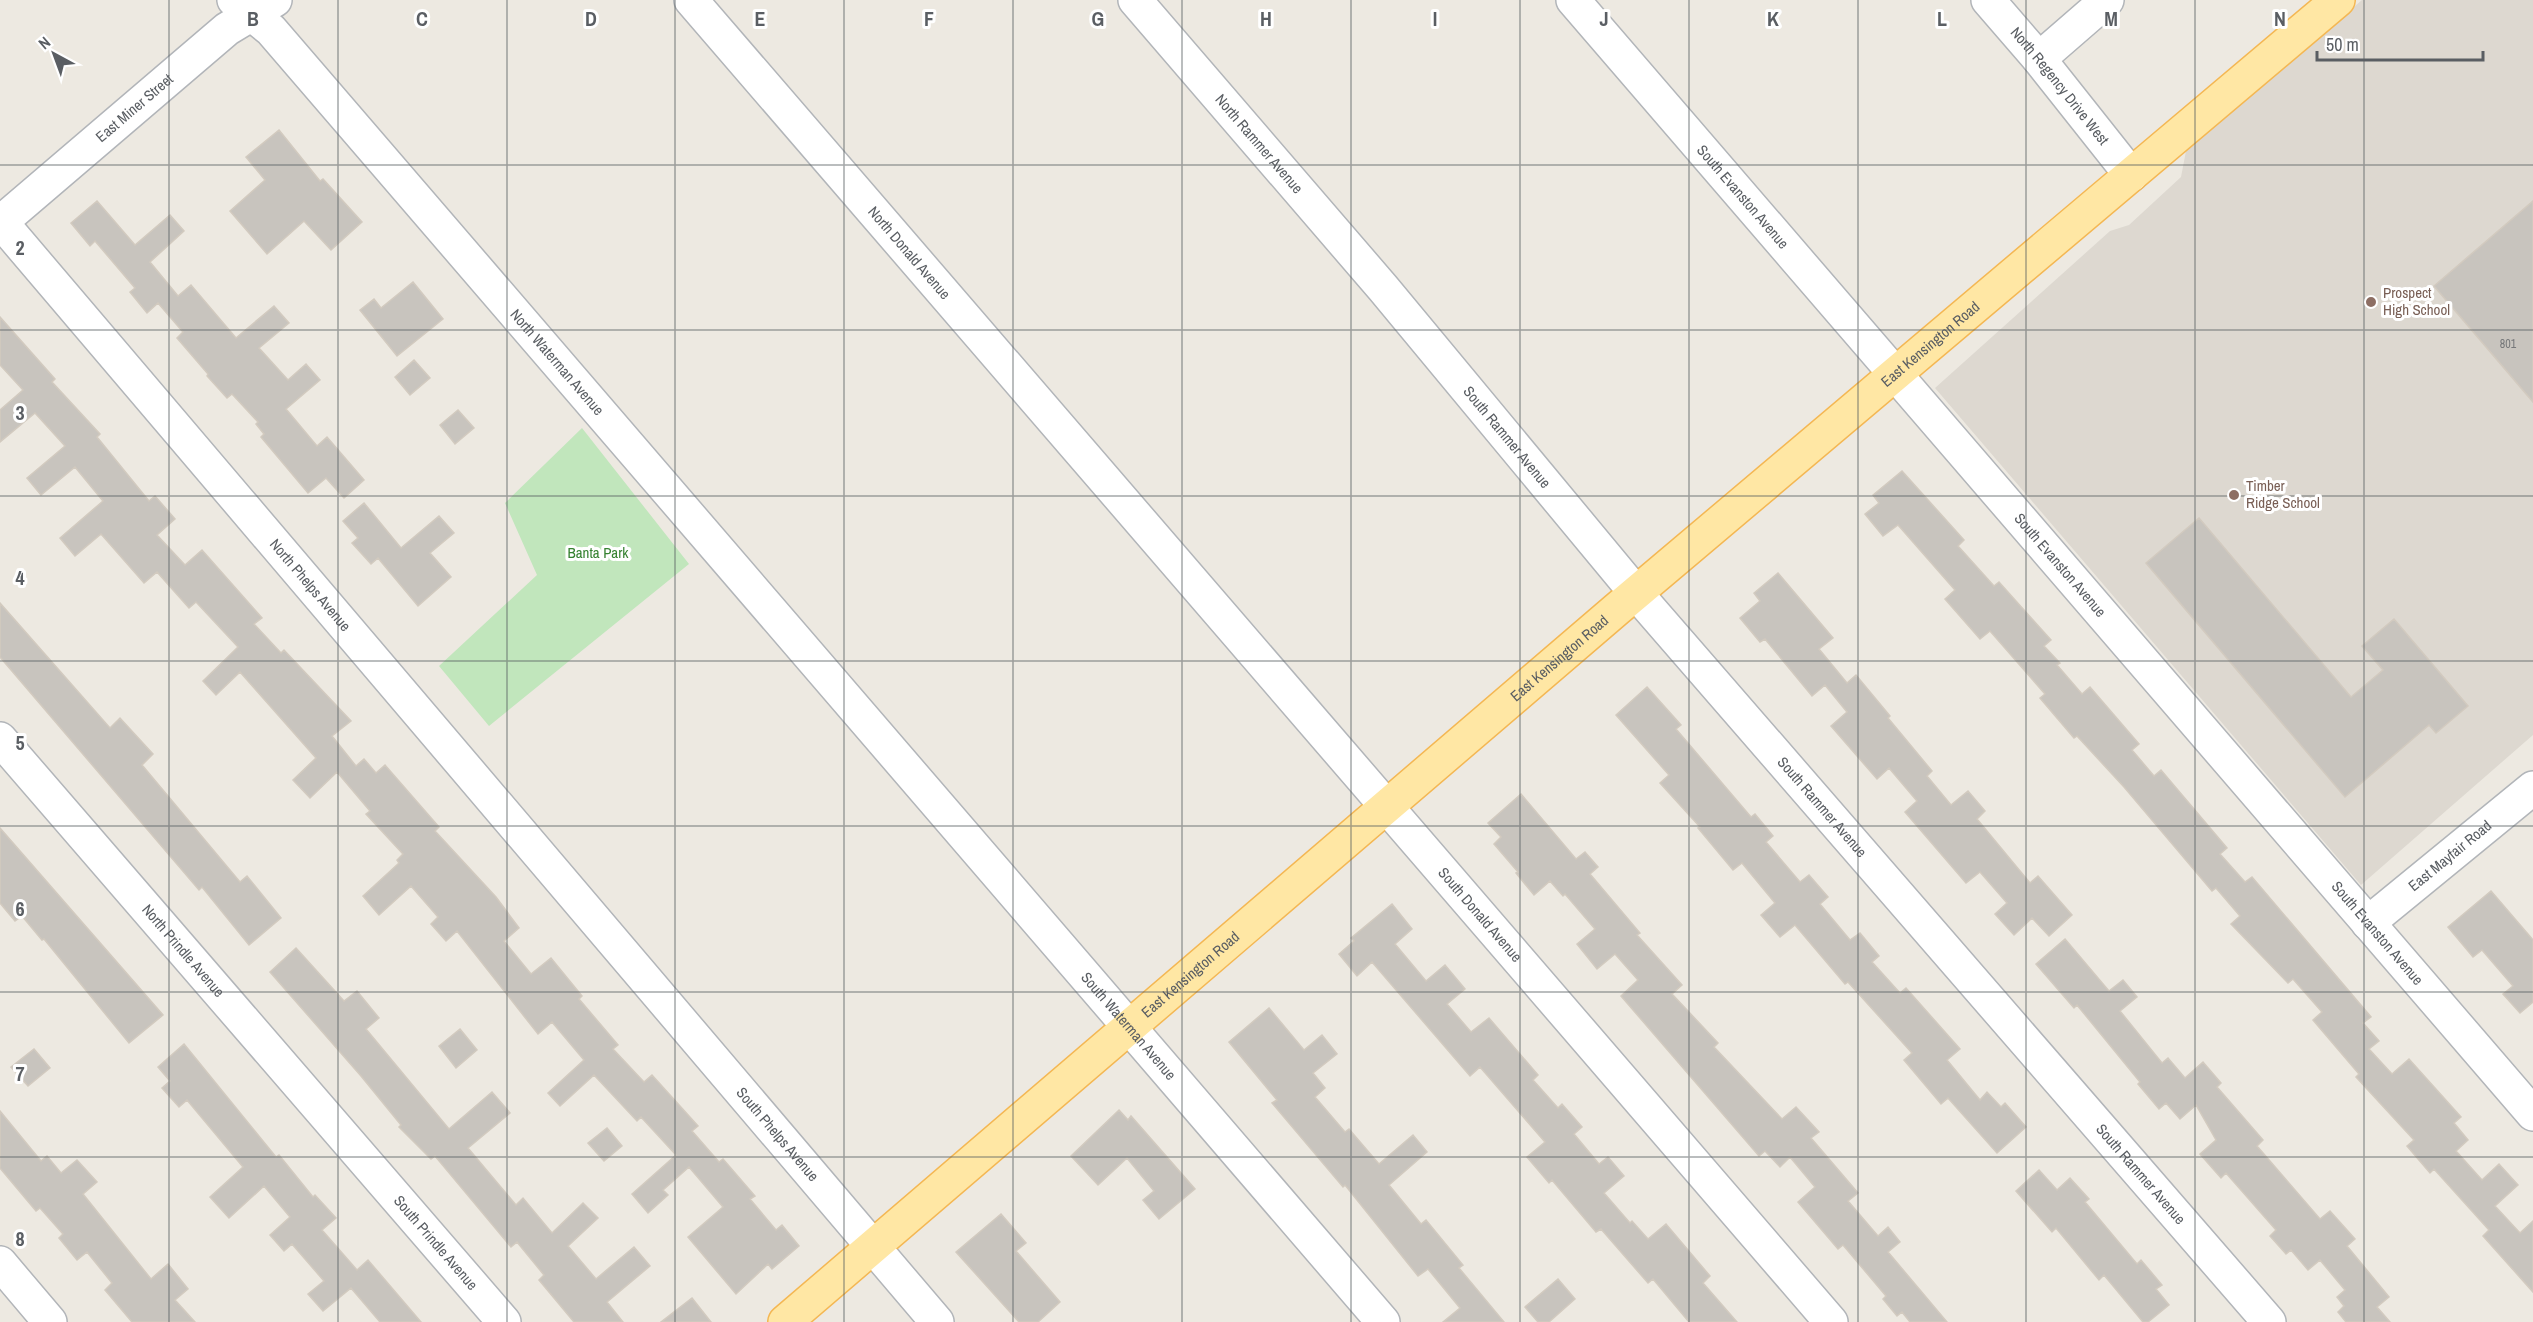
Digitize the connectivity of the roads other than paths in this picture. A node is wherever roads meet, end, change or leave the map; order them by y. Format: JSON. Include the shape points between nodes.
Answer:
{"nodes":[{"id":1,"x":691,"y":0,"type":"edge"},
{"id":2,"x":1135,"y":0,"type":"edge"},
{"id":3,"x":2107,"y":0,"type":"edge"},
{"id":4,"x":2338,"y":0,"type":"edge"},
{"id":5,"x":254,"y":5,"type":"edge"},
{"id":6,"x":2003,"y":6,"type":"edge"},
{"id":7,"x":1580,"y":8,"type":"edge"},
{"id":8,"x":2038,"y":58,"type":"junction"},
{"id":9,"x":2131,"y":175,"type":"junction"},
{"id":10,"x":1,"y":222,"type":"edge"},
{"id":11,"x":1383,"y":288,"type":"joint"},
{"id":12,"x":1895,"y":374,"type":"junction"},
{"id":13,"x":1129,"y":505,"type":"joint"},
{"id":14,"x":1636,"y":593,"type":"junction"},
{"id":15,"x":874,"y":730,"type":"joint"},
{"id":16,"x":0,"y":739,"type":"edge"},
{"id":17,"x":2533,"y":788,"type":"edge"},
{"id":18,"x":1388,"y":807,"type":"junction"},
{"id":19,"x":2368,"y":923,"type":"junction"},
{"id":20,"x":619,"y":949,"type":"joint"},
{"id":21,"x":1130,"y":1027,"type":"junction"},
{"id":22,"x":2533,"y":1114,"type":"edge"},
{"id":23,"x":366,"y":1164,"type":"joint"},
{"id":24,"x":873,"y":1247,"type":"junction"},
{"id":25,"x":0,"y":1263,"type":"edge"},
{"id":26,"x":50,"y":1322,"type":"edge"},
{"id":27,"x":504,"y":1322,"type":"edge"},
{"id":28,"x":785,"y":1322,"type":"edge"},
{"id":29,"x":937,"y":1322,"type":"edge"},
{"id":30,"x":1383,"y":1322,"type":"edge"},
{"id":31,"x":1831,"y":1322,"type":"edge"},
{"id":32,"x":2269,"y":1322,"type":"edge"}],
"edges":[{"from":1,"to":13,"type":"street","name":"North Donald Avenue"},
{"from":2,"to":11,"type":"street","name":"North Rammer Avenue"},
{"from":3,"to":8,"type":"street"},
{"from":4,"to":9,"type":"main road","name":"East Kensington Road"},
{"from":5,"to":10,"type":"street","name":"East Miner Street"},
{"from":5,"to":15,"type":"street","name":"North Waterman Avenue","via":[[271,30]]},
{"from":6,"to":8,"type":"street","name":"North Regency Drive West"},
{"from":7,"to":12,"type":"street","name":"South Evanston Avenue"},
{"from":8,"to":9,"type":"street","name":"North Regency Drive West"},
{"from":9,"to":12,"type":"main road","name":"East Kensington Road"},
{"from":10,"to":20,"type":"street","name":"North Phelps Avenue"},
{"from":11,"to":14,"type":"street","name":"South Rammer Avenue"},
{"from":12,"to":14,"type":"main road","name":"East Kensington Road"},
{"from":12,"to":19,"type":"street","name":"South Evanston Avenue"},
{"from":13,"to":18,"type":"street","name":"South Donald Avenue"},
{"from":14,"to":18,"type":"main road","name":"East Kensington Road"},
{"from":14,"to":32,"type":"street","name":"South Rammer Avenue"},
{"from":15,"to":21,"type":"street","name":"South Waterman Avenue"},
{"from":16,"to":23,"type":"street","name":"North Prindle Avenue"},
{"from":17,"to":19,"type":"street","name":"East Mayfair Road"},
{"from":18,"to":21,"type":"main road","name":"East Kensington Road"},
{"from":18,"to":31,"type":"street","name":"South Donald Avenue"},
{"from":19,"to":22,"type":"street","name":"South Evanston Avenue"},
{"from":20,"to":24,"type":"street","name":"South Phelps Avenue"},
{"from":21,"to":24,"type":"main road","name":"East Kensington Road"},
{"from":21,"to":30,"type":"street","name":"South Waterman Avenue"},
{"from":23,"to":27,"type":"street","name":"South Prindle Avenue"},
{"from":24,"to":28,"type":"main road","name":"East Kensington Road"},
{"from":24,"to":29,"type":"street","name":"South Phelps Avenue"},
{"from":25,"to":26,"type":"street"}]}
